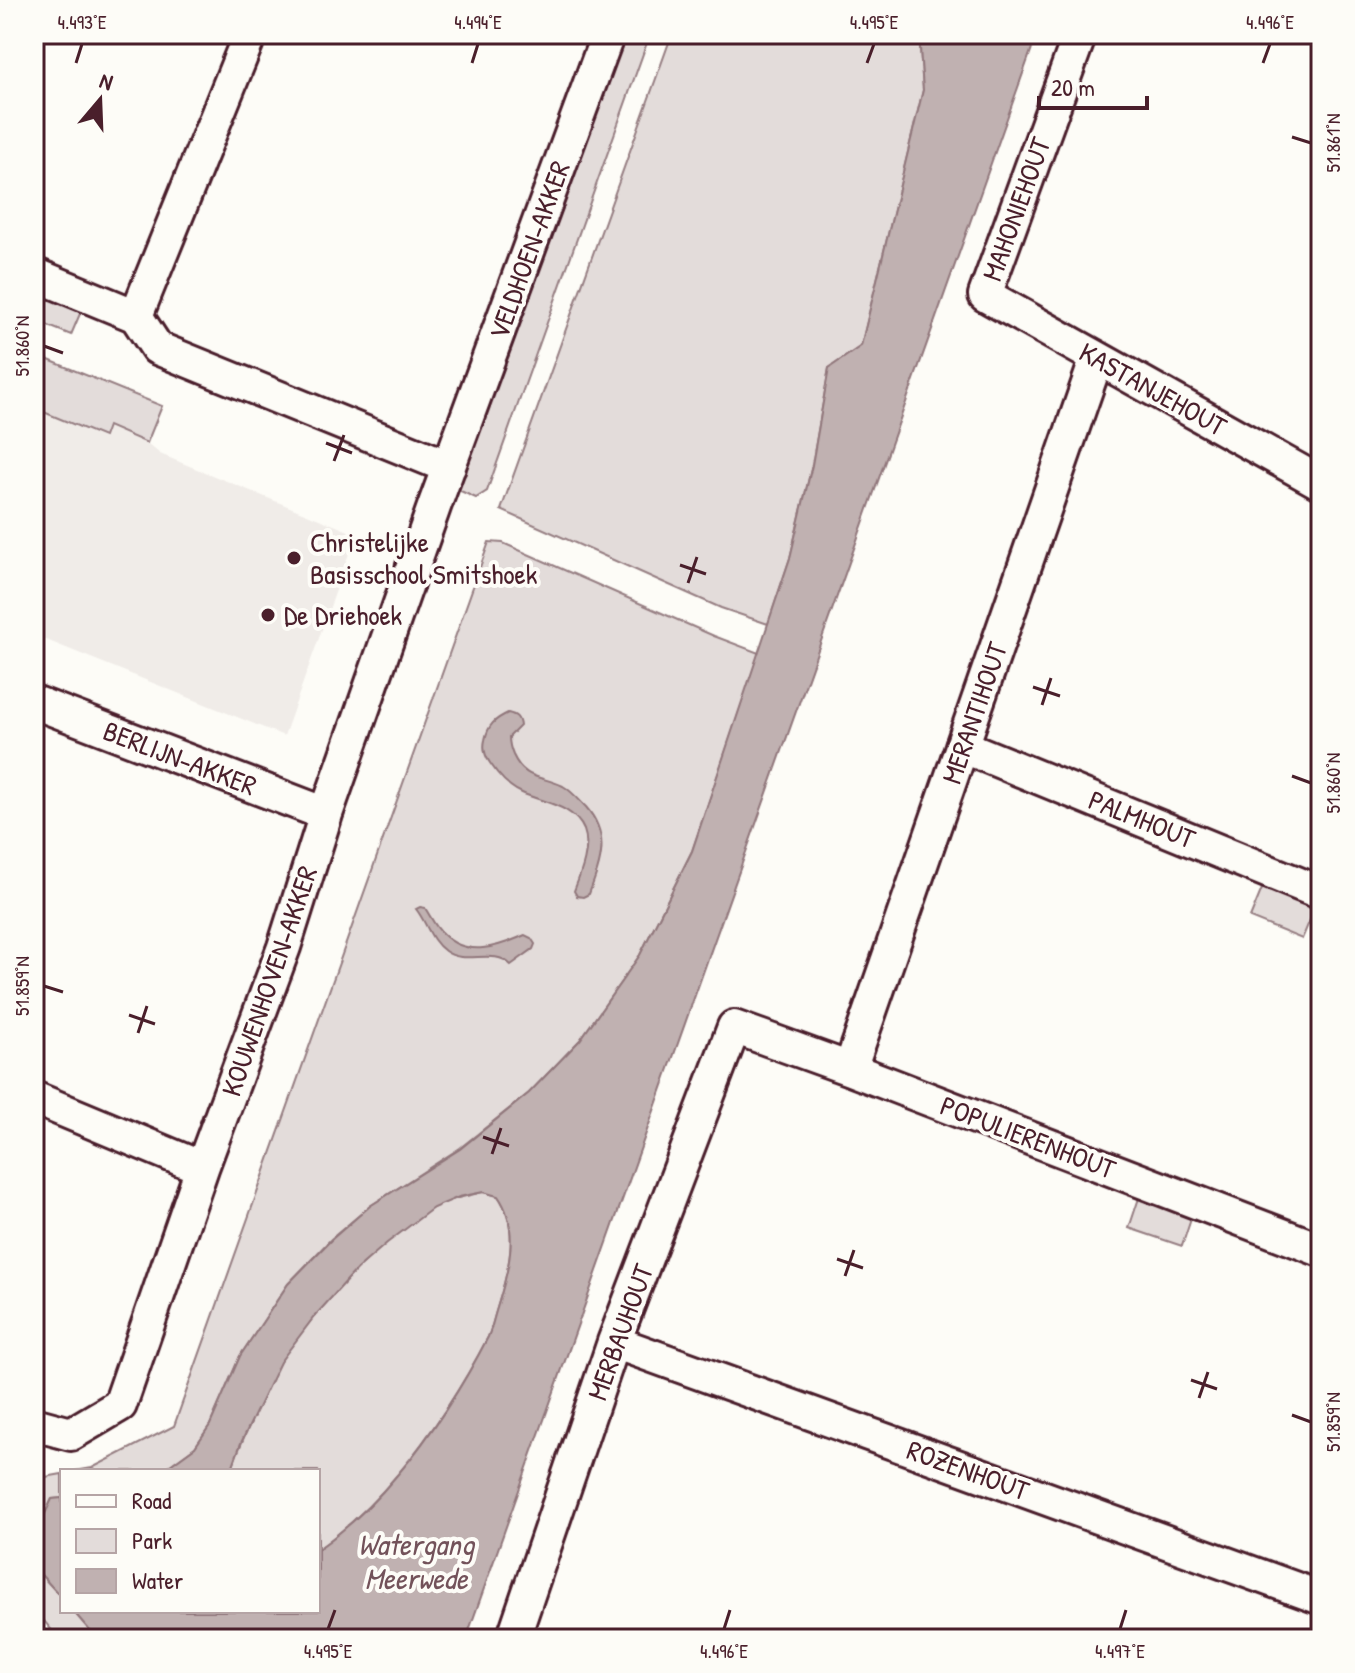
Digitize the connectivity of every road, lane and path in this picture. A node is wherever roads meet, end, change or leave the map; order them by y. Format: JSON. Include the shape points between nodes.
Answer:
{"nodes":[{"id":1,"x":250,"y":34,"type":"edge"},
{"id":2,"x":608,"y":34,"type":"edge"},
{"id":3,"x":1080,"y":34,"type":"edge"},
{"id":4,"x":34,"y":274,"type":"edge"},
{"id":5,"x":985,"y":295,"type":"joint"},
{"id":6,"x":136,"y":316,"type":"junction"},
{"id":7,"x":1097,"y":358,"type":"junction"},
{"id":8,"x":449,"y":467,"type":"junction"},
{"id":9,"x":1321,"y":483,"type":"edge"},
{"id":10,"x":34,"y":702,"type":"edge"},
{"id":11,"x":962,"y":746,"type":"junction"},
{"id":12,"x":326,"y":814,"type":"junction"},
{"id":13,"x":1321,"y":893,"type":"edge"},
{"id":14,"x":734,"y":1027,"type":"joint"},
{"id":15,"x":850,"y":1069,"type":"junction"},
{"id":16,"x":34,"y":1098,"type":"edge"},
{"id":17,"x":202,"y":1168,"type":"junction"},
{"id":18,"x":1321,"y":1250,"type":"edge"},
{"id":19,"x":614,"y":1342,"type":"junction"},
{"id":20,"x":34,"y":1424,"type":"edge"},
{"id":21,"x":1321,"y":1598,"type":"edge"},
{"id":22,"x":513,"y":1639,"type":"edge"}],
"edges":[{"from":1,"to":6,"type":"street"},
{"from":2,"to":8,"type":"street","name":"VELDHOEN-AKKER"},
{"from":3,"to":5,"type":"street","name":"MAHONIEHOUT"},
{"from":4,"to":6,"type":"street"},
{"from":5,"to":7,"type":"street","name":"KASTANJEHOUT"},
{"from":6,"to":8,"type":"street","via":[[157,348]]},
{"from":7,"to":9,"type":"street","name":"KASTANJEHOUT"},
{"from":7,"to":11,"type":"street","name":"MERANTIHOUT"},
{"from":8,"to":12,"type":"street","name":"KOUWENHOVEN-AKKER"},
{"from":10,"to":12,"type":"street","name":"BERLIJN-AKKER"},
{"from":11,"to":13,"type":"street","name":"PALMHOUT"},
{"from":11,"to":15,"type":"street","name":"MERANTIHOUT"},
{"from":12,"to":17,"type":"street","name":"KOUWENHOVEN-AKKER","via":[[284,947]]},
{"from":14,"to":15,"type":"street","name":"POPULIERENHOUT"},
{"from":14,"to":19,"type":"street","name":"MERBAUHOUT"},
{"from":15,"to":18,"type":"street","name":"POPULIERENHOUT"},
{"from":16,"to":17,"type":"street"},
{"from":17,"to":20,"type":"street","name":"KOUWENHOVEN-AKKER","via":[[120,1405],[71,1434]]},
{"from":19,"to":21,"type":"street","name":"ROZENHOUT"},
{"from":19,"to":22,"type":"street","name":"MERBAUHOUT"}]}
